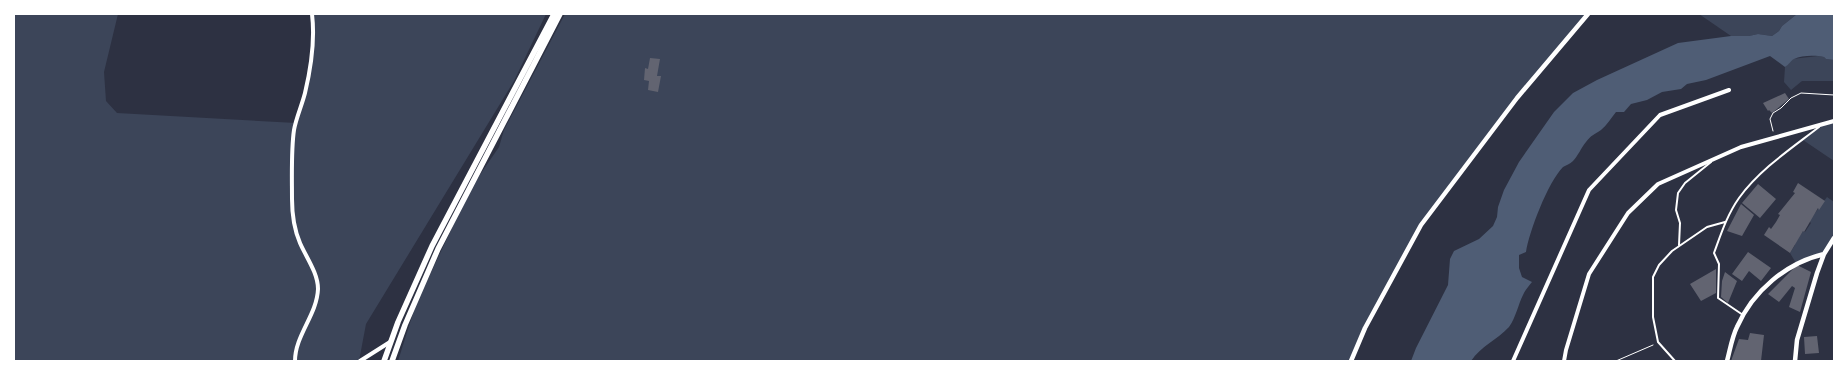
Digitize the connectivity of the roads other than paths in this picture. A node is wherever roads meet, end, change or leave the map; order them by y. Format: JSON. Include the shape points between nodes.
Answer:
{"nodes":[{"id":1,"x":312,"y":14,"type":"edge"},
{"id":2,"x":554,"y":14,"type":"edge"},
{"id":3,"x":560,"y":14,"type":"edge"},
{"id":4,"x":1588,"y":14,"type":"edge"},
{"id":5,"x":1729,"y":90,"type":"dead end"},
{"id":6,"x":1834,"y":120,"type":"edge"},
{"id":7,"x":1825,"y":122,"type":"junction"},
{"id":8,"x":1712,"y":160,"type":"junction"},
{"id":9,"x":1725,"y":222,"type":"junction"},
{"id":10,"x":1834,"y":238,"type":"edge"},
{"id":11,"x":1679,"y":246,"type":"junction"},
{"id":12,"x":1824,"y":254,"type":"junction"},
{"id":13,"x":1743,"y":315,"type":"junction"},
{"id":14,"x":390,"y":342,"type":"junction"},
{"id":15,"x":295,"y":361,"type":"edge"},
{"id":16,"x":360,"y":361,"type":"edge"},
{"id":17,"x":384,"y":361,"type":"edge"},
{"id":18,"x":392,"y":361,"type":"edge"},
{"id":19,"x":1351,"y":361,"type":"edge"},
{"id":20,"x":1513,"y":361,"type":"edge"},
{"id":21,"x":1564,"y":361,"type":"edge"},
{"id":22,"x":1675,"y":361,"type":"edge"},
{"id":23,"x":1727,"y":361,"type":"edge"},
{"id":24,"x":1795,"y":361,"type":"edge"}],
"edges":[{"from":1,"to":15,"type":"street","via":[[312,56],[294,130],[292,198],[293,223],[318,288],[316,304],[303,331]]},
{"from":2,"to":14,"type":"main road","via":[[432,246]]},
{"from":3,"to":18,"type":"main road","via":[[438,249]]},
{"from":4,"to":19,"type":"street","via":[[1517,98],[1421,225],[1365,328]]},
{"from":5,"to":20,"type":"street","via":[[1660,115],[1589,190]]},
{"from":6,"to":7,"type":"street"},
{"from":7,"to":8,"type":"street","via":[[1741,147]]},
{"from":7,"to":9,"type":"lane","via":[[1757,177]]},
{"from":8,"to":11,"type":"lane","via":[[1685,182],[1678,193]]},
{"from":8,"to":21,"type":"street","via":[[1658,184],[1628,213],[1589,274]]},
{"from":9,"to":11,"type":"lane","via":[[1707,227]]},
{"from":9,"to":13,"type":"lane","via":[[1714,253],[1719,264],[1718,298]]},
{"from":10,"to":12,"type":"street"},
{"from":11,"to":22,"type":"lane","via":[[1659,265],[1654,277],[1653,317],[1658,342]]},
{"from":12,"to":13,"type":"street","via":[[1796,263],[1779,274]]},
{"from":12,"to":24,"type":"street","via":[[1797,340]]},
{"from":13,"to":23,"type":"street"},
{"from":14,"to":16,"type":"street"},
{"from":14,"to":17,"type":"main road"}]}
